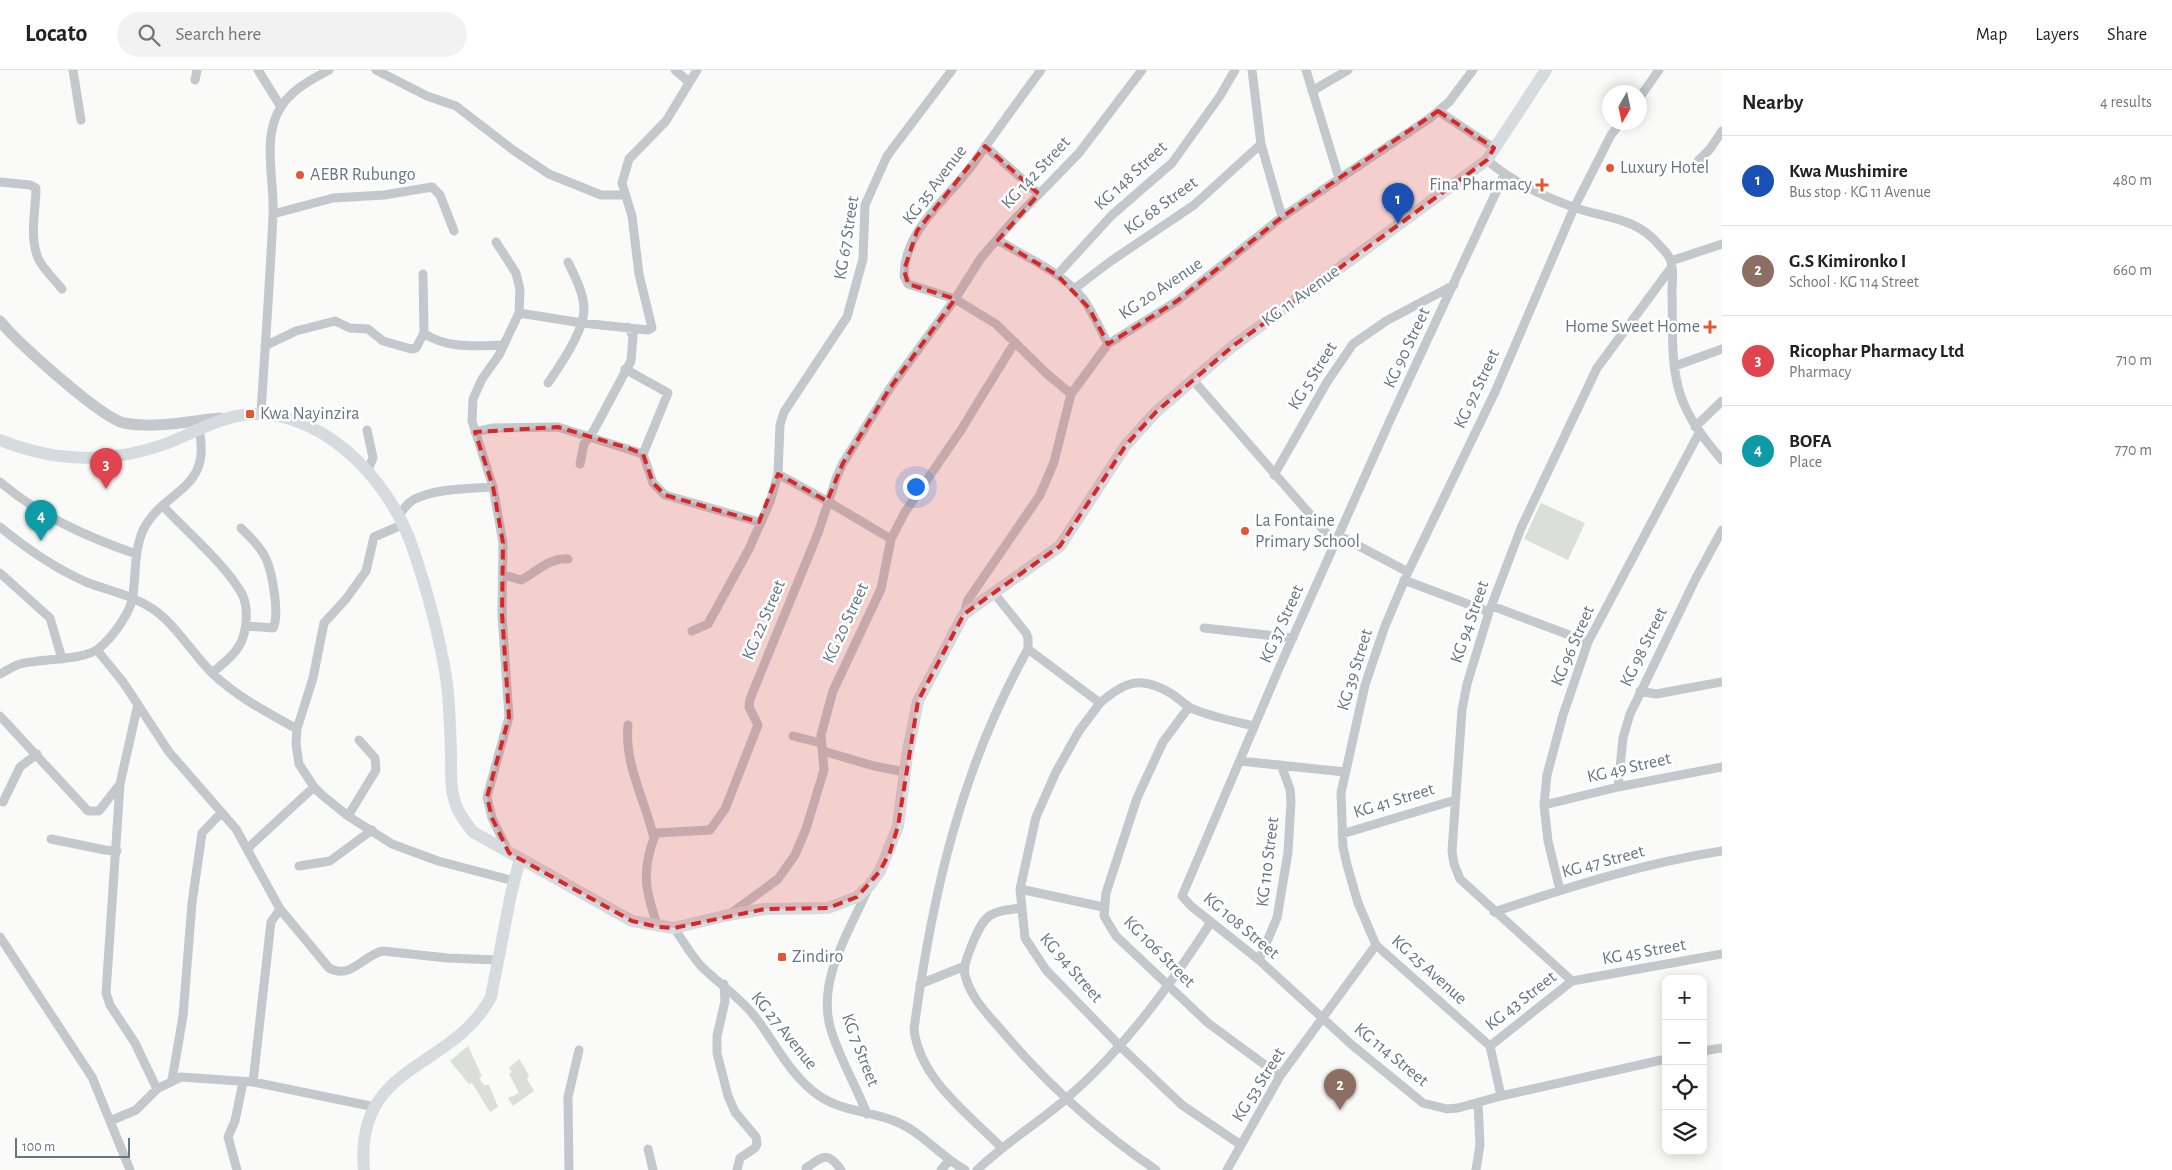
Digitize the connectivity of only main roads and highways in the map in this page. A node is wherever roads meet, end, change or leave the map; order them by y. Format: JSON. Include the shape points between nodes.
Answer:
{"nodes":[{"id":1,"x":1546,"y":70,"type":"edge"},
{"id":2,"x":0,"y":440,"type":"edge"},
{"id":3,"x":515,"y":856,"type":"junction"},
{"id":4,"x":364,"y":1170,"type":"edge"}],
"edges":[{"from":1,"to":3,"type":"main road","name":"KG 11 Avenue","via":[[1487,160],[1233,346],[1156,412],[1126,445],[1068,536],[1052,552],[964,614],[918,701],[898,826],[884,865],[857,897],[828,908],[765,909],[674,928],[658,927],[632,921]]},
{"from":2,"to":3,"type":"main road","via":[[42,454],[110,458],[166,443],[237,416],[261,414],[289,418],[313,429],[353,456],[392,501],[430,607],[446,678],[451,784],[455,803],[473,832]]},
{"from":3,"to":4,"type":"main road","via":[[514,881],[492,997],[454,1042],[402,1074],[385,1090],[364,1135]]}]}
